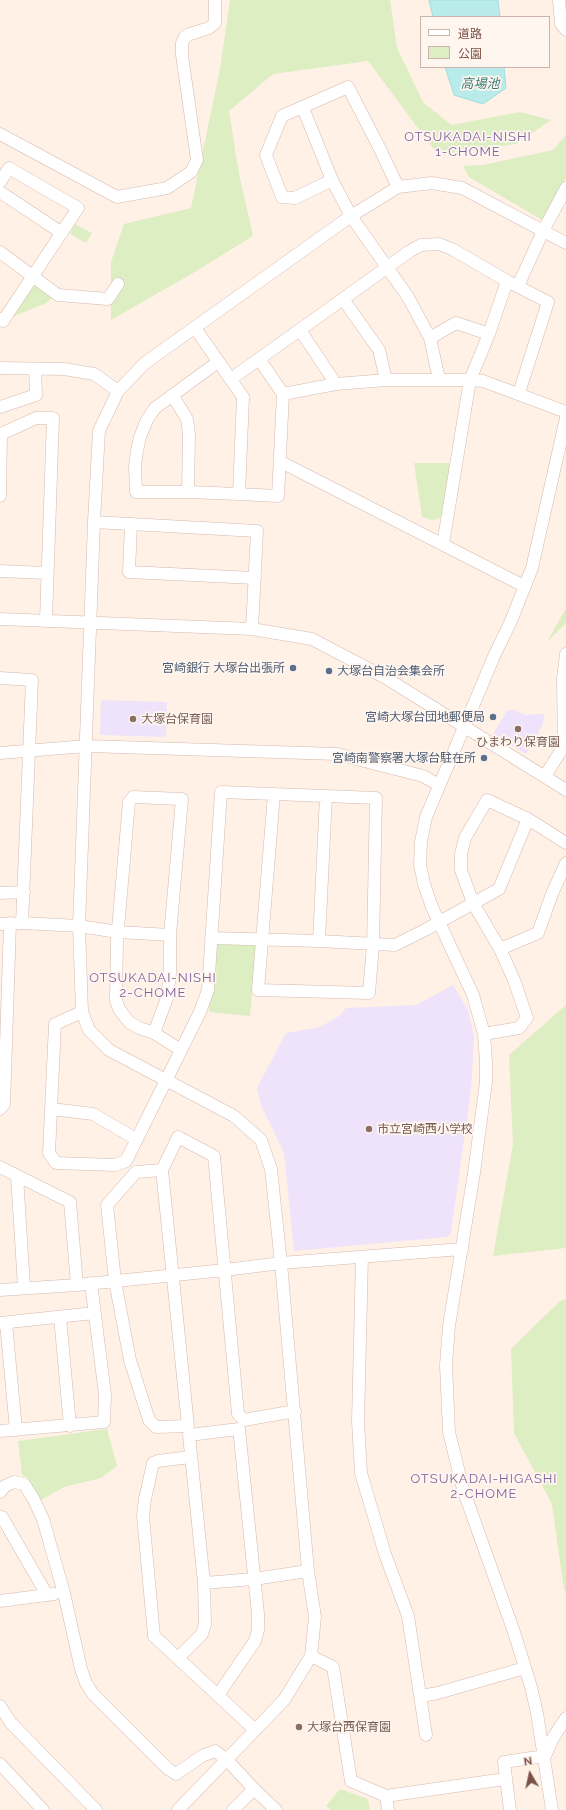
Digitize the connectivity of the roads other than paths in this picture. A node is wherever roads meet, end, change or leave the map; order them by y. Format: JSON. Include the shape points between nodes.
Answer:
{"nodes":[{"id":1,"x":215,"y":0,"type":"edge"},
{"id":2,"x":558,"y":0,"type":"edge"},
{"id":3,"x":566,"y":30,"type":"edge"},
{"id":4,"x":303,"y":108,"type":"junction"},
{"id":5,"x":0,"y":134,"type":"edge"},
{"id":6,"x":332,"y":180,"type":"junction"},
{"id":7,"x":0,"y":182,"type":"edge"},
{"id":8,"x":398,"y":187,"type":"junction"},
{"id":9,"x":0,"y":192,"type":"edge"},
{"id":10,"x":564,"y":195,"type":"edge"},
{"id":11,"x":351,"y":216,"type":"junction"},
{"id":12,"x":543,"y":231,"type":"junction"},
{"id":13,"x":62,"y":233,"type":"junction"},
{"id":14,"x":566,"y":243,"type":"edge"},
{"id":15,"x":0,"y":252,"type":"edge"},
{"id":16,"x":387,"y":268,"type":"junction"},
{"id":17,"x":33,"y":276,"type":"junction"},
{"id":18,"x":513,"y":283,"type":"junction"},
{"id":19,"x":118,"y":284,"type":"dead end"},
{"id":20,"x":342,"y":299,"type":"junction"},
{"id":21,"x":0,"y":319,"type":"edge"},
{"id":22,"x":195,"y":328,"type":"junction"},
{"id":23,"x":300,"y":330,"type":"junction"},
{"id":24,"x":489,"y":334,"type":"junction"},
{"id":25,"x":430,"y":338,"type":"junction"},
{"id":26,"x":259,"y":359,"type":"junction"},
{"id":27,"x":218,"y":362,"type":"junction"},
{"id":28,"x":0,"y":368,"type":"edge"},
{"id":29,"x":35,"y":369,"type":"junction"},
{"id":30,"x":231,"y":379,"type":"junction"},
{"id":31,"x":439,"y":379,"type":"junction"},
{"id":32,"x":386,"y":380,"type":"junction"},
{"id":33,"x":470,"y":380,"type":"junction"},
{"id":34,"x":336,"y":384,"type":"junction"},
{"id":35,"x":118,"y":391,"type":"junction"},
{"id":36,"x":519,"y":393,"type":"junction"},
{"id":37,"x":283,"y":394,"type":"junction"},
{"id":38,"x":172,"y":395,"type":"junction"},
{"id":39,"x":0,"y":407,"type":"edge"},
{"id":40,"x":566,"y":412,"type":"edge"},
{"id":41,"x":566,"y":418,"type":"edge"},
{"id":42,"x":281,"y":462,"type":"junction"},
{"id":43,"x":188,"y":492,"type":"junction"},
{"id":44,"x":239,"y":494,"type":"junction"},
{"id":45,"x":0,"y":496,"type":"edge"},
{"id":46,"x":94,"y":522,"type":"junction"},
{"id":47,"x":130,"y":524,"type":"junction"},
{"id":48,"x":443,"y":544,"type":"junction"},
{"id":49,"x":0,"y":571,"type":"edge"},
{"id":50,"x":47,"y":573,"type":"junction"},
{"id":51,"x":255,"y":578,"type":"junction"},
{"id":52,"x":524,"y":586,"type":"junction"},
{"id":53,"x":0,"y":619,"type":"edge"},
{"id":54,"x":46,"y":620,"type":"junction"},
{"id":55,"x":91,"y":624,"type":"junction"},
{"id":56,"x":252,"y":629,"type":"junction"},
{"id":57,"x":566,"y":654,"type":"edge"},
{"id":58,"x":0,"y":678,"type":"edge"},
{"id":59,"x":565,"y":679,"type":"edge"},
{"id":60,"x":465,"y":727,"type":"junction"},
{"id":61,"x":87,"y":746,"type":"junction"},
{"id":62,"x":565,"y":746,"type":"edge"},
{"id":63,"x":29,"y":750,"type":"junction"},
{"id":64,"x":0,"y":753,"type":"edge"},
{"id":65,"x":545,"y":776,"type":"junction"},
{"id":66,"x":439,"y":786,"type":"junction"},
{"id":67,"x":566,"y":790,"type":"edge"},
{"id":68,"x":274,"y":794,"type":"junction"},
{"id":69,"x":326,"y":796,"type":"junction"},
{"id":70,"x":528,"y":819,"type":"junction"},
{"id":71,"x":566,"y":843,"type":"edge"},
{"id":72,"x":566,"y":863,"type":"edge"},
{"id":73,"x":24,"y":892,"type":"junction"},
{"id":74,"x":0,"y":893,"type":"edge"},
{"id":75,"x":473,"y":903,"type":"junction"},
{"id":76,"x":11,"y":923,"type":"edge"},
{"id":77,"x":439,"y":923,"type":"junction"},
{"id":78,"x":79,"y":926,"type":"junction"},
{"id":79,"x":118,"y":932,"type":"junction"},
{"id":80,"x":170,"y":935,"type":"junction"},
{"id":81,"x":211,"y":938,"type":"junction"},
{"id":82,"x":261,"y":940,"type":"junction"},
{"id":83,"x":319,"y":941,"type":"junction"},
{"id":84,"x":373,"y":945,"type":"junction"},
{"id":85,"x":500,"y":949,"type":"junction"},
{"id":86,"x":82,"y":1012,"type":"junction"},
{"id":87,"x":154,"y":1033,"type":"junction"},
{"id":88,"x":484,"y":1034,"type":"junction"},
{"id":89,"x":181,"y":1050,"type":"junction"},
{"id":90,"x":166,"y":1081,"type":"junction"},
{"id":91,"x":0,"y":1109,"type":"edge"},
{"id":92,"x":52,"y":1109,"type":"junction"},
{"id":93,"x":136,"y":1139,"type":"junction"},
{"id":94,"x":0,"y":1167,"type":"edge"},
{"id":95,"x":162,"y":1170,"type":"junction"},
{"id":96,"x":17,"y":1176,"type":"junction"},
{"id":97,"x":462,"y":1249,"type":"junction"},
{"id":98,"x":362,"y":1258,"type":"junction"},
{"id":99,"x":281,"y":1263,"type":"junction"},
{"id":100,"x":225,"y":1270,"type":"junction"},
{"id":101,"x":173,"y":1275,"type":"junction"},
{"id":102,"x":115,"y":1281,"type":"junction"},
{"id":103,"x":90,"y":1283,"type":"junction"},
{"id":104,"x":78,"y":1285,"type":"junction"},
{"id":105,"x":24,"y":1288,"type":"junction"},
{"id":106,"x":0,"y":1290,"type":"edge"},
{"id":107,"x":94,"y":1313,"type":"junction"},
{"id":108,"x":60,"y":1317,"type":"junction"},
{"id":109,"x":3,"y":1323,"type":"edge"},
{"id":110,"x":295,"y":1411,"type":"junction"},
{"id":111,"x":70,"y":1426,"type":"junction"},
{"id":112,"x":16,"y":1430,"type":"junction"},
{"id":113,"x":0,"y":1431,"type":"edge"},
{"id":114,"x":190,"y":1457,"type":"junction"},
{"id":115,"x":0,"y":1492,"type":"edge"},
{"id":116,"x":2,"y":1517,"type":"dead end"},
{"id":117,"x":308,"y":1572,"type":"junction"},
{"id":118,"x":254,"y":1579,"type":"junction"},
{"id":119,"x":204,"y":1583,"type":"junction"},
{"id":120,"x":64,"y":1593,"type":"junction"},
{"id":121,"x":47,"y":1595,"type":"junction"},
{"id":122,"x":0,"y":1601,"type":"edge"},
{"id":123,"x":311,"y":1656,"type":"junction"},
{"id":124,"x":178,"y":1658,"type":"junction"},
{"id":125,"x":525,"y":1668,"type":"junction"},
{"id":126,"x":218,"y":1695,"type":"junction"},
{"id":127,"x":421,"y":1696,"type":"junction"},
{"id":128,"x":0,"y":1706,"type":"edge"},
{"id":129,"x":566,"y":1718,"type":"edge"},
{"id":130,"x":255,"y":1730,"type":"junction"},
{"id":131,"x":426,"y":1735,"type":"dead end"},
{"id":132,"x":545,"y":1756,"type":"junction"},
{"id":133,"x":227,"y":1760,"type":"junction"},
{"id":134,"x":0,"y":1764,"type":"edge"},
{"id":135,"x":505,"y":1779,"type":"junction"},
{"id":136,"x":254,"y":1789,"type":"junction"},
{"id":137,"x":386,"y":1796,"type":"junction"},
{"id":138,"x":42,"y":1810,"type":"edge"},
{"id":139,"x":96,"y":1810,"type":"edge"},
{"id":140,"x":178,"y":1810,"type":"edge"},
{"id":141,"x":233,"y":1810,"type":"edge"},
{"id":142,"x":276,"y":1810,"type":"edge"},
{"id":143,"x":388,"y":1810,"type":"edge"},
{"id":144,"x":510,"y":1810,"type":"edge"},
{"id":145,"x":552,"y":1810,"type":"edge"}],
"edges":[{"from":1,"to":5,"type":"street","via":[[215,23],[185,37],[182,43],[197,160],[191,172],[167,188],[117,197]]},
{"from":2,"to":3,"type":"street","via":[[561,24]]},
{"from":4,"to":6,"type":"street"},
{"from":4,"to":6,"type":"street","via":[[282,116],[266,155],[282,197],[294,198]]},
{"from":4,"to":8,"type":"street","via":[[348,87]]},
{"from":6,"to":11,"type":"street"},
{"from":7,"to":13,"type":"street","via":[[9,168],[78,208]]},
{"from":8,"to":11,"type":"street"},
{"from":8,"to":12,"type":"street","via":[[432,183],[462,188]]},
{"from":9,"to":13,"type":"street"},
{"from":10,"to":12,"type":"street"},
{"from":11,"to":16,"type":"street"},
{"from":11,"to":22,"type":"street"},
{"from":12,"to":14,"type":"street"},
{"from":12,"to":18,"type":"street"},
{"from":13,"to":17,"type":"street"},
{"from":15,"to":17,"type":"street"},
{"from":16,"to":18,"type":"street","via":[[421,245],[439,244]]},
{"from":16,"to":20,"type":"street"},
{"from":16,"to":25,"type":"street","via":[[408,297]]},
{"from":17,"to":19,"type":"street","via":[[58,295],[108,299]]},
{"from":17,"to":21,"type":"street","via":[[2,321]]},
{"from":18,"to":24,"type":"street"},
{"from":18,"to":36,"type":"street","via":[[548,302]]},
{"from":20,"to":23,"type":"street"},
{"from":20,"to":32,"type":"street","via":[[378,350]]},
{"from":22,"to":27,"type":"street"},
{"from":22,"to":35,"type":"street","via":[[145,363]]},
{"from":23,"to":26,"type":"street"},
{"from":23,"to":34,"type":"street"},
{"from":24,"to":25,"type":"street","via":[[456,323]]},
{"from":24,"to":33,"type":"street"},
{"from":25,"to":31,"type":"street"},
{"from":26,"to":30,"type":"street"},
{"from":26,"to":37,"type":"street"},
{"from":27,"to":30,"type":"street"},
{"from":27,"to":38,"type":"street"},
{"from":28,"to":29,"type":"street"},
{"from":29,"to":35,"type":"street","via":[[94,374]]},
{"from":29,"to":39,"type":"street","via":[[36,395]]},
{"from":30,"to":44,"type":"street","via":[[243,397]]},
{"from":31,"to":32,"type":"street"},
{"from":31,"to":33,"type":"street"},
{"from":32,"to":34,"type":"street"},
{"from":33,"to":36,"type":"street","via":[[483,381]]},
{"from":33,"to":48,"type":"street"},
{"from":34,"to":37,"type":"street"},
{"from":35,"to":46,"type":"street","via":[[100,431]]},
{"from":36,"to":40,"type":"street"},
{"from":37,"to":42,"type":"street"},
{"from":38,"to":43,"type":"street","via":[[187,419]]},
{"from":38,"to":43,"type":"street","via":[[155,408],[140,437],[135,466],[136,492]]},
{"from":41,"to":52,"type":"street","via":[[532,568]]},
{"from":42,"to":44,"type":"street","via":[[278,496]]},
{"from":42,"to":48,"type":"street"},
{"from":43,"to":44,"type":"street"},
{"from":45,"to":50,"type":"street","via":[[1,434],[36,418],[53,418]]},
{"from":46,"to":47,"type":"street"},
{"from":46,"to":55,"type":"street"},
{"from":47,"to":51,"type":"street","via":[[129,572]]},
{"from":47,"to":51,"type":"street","via":[[257,531]]},
{"from":48,"to":52,"type":"street"},
{"from":49,"to":50,"type":"street"},
{"from":50,"to":54,"type":"street"},
{"from":51,"to":56,"type":"street"},
{"from":52,"to":60,"type":"street","via":[[512,621],[495,654]]},
{"from":53,"to":54,"type":"street"},
{"from":54,"to":55,"type":"street"},
{"from":55,"to":56,"type":"street"},
{"from":55,"to":61,"type":"street"},
{"from":56,"to":60,"type":"street","via":[[312,639],[386,678]]},
{"from":57,"to":59,"type":"street"},
{"from":58,"to":63,"type":"street","via":[[32,680]]},
{"from":59,"to":62,"type":"street"},
{"from":60,"to":65,"type":"street"},
{"from":60,"to":66,"type":"street"},
{"from":61,"to":63,"type":"street"},
{"from":61,"to":66,"type":"street","via":[[337,754],[423,776]]},
{"from":61,"to":78,"type":"street"},
{"from":62,"to":65,"type":"street"},
{"from":63,"to":64,"type":"street"},
{"from":63,"to":73,"type":"street"},
{"from":65,"to":67,"type":"street"},
{"from":66,"to":77,"type":"street","via":[[426,817],[420,865],[424,884]]},
{"from":68,"to":69,"type":"street"},
{"from":68,"to":81,"type":"street","via":[[221,792]]},
{"from":68,"to":82,"type":"street"},
{"from":69,"to":83,"type":"street"},
{"from":69,"to":84,"type":"street","via":[[376,798]]},
{"from":70,"to":71,"type":"street"},
{"from":70,"to":75,"type":"street","via":[[499,889]]},
{"from":70,"to":75,"type":"street","via":[[487,800],[465,838],[461,854],[461,870]]},
{"from":72,"to":85,"type":"street","via":[[538,932]]},
{"from":73,"to":74,"type":"street"},
{"from":73,"to":76,"type":"street"},
{"from":75,"to":77,"type":"street"},
{"from":75,"to":85,"type":"street"},
{"from":76,"to":78,"type":"street"},
{"from":76,"to":91,"type":"street","via":[[4,1104]]},
{"from":77,"to":84,"type":"street","via":[[395,945]]},
{"from":77,"to":88,"type":"street","via":[[473,995]]},
{"from":78,"to":79,"type":"street"},
{"from":78,"to":86,"type":"street"},
{"from":79,"to":80,"type":"street"},
{"from":79,"to":80,"type":"street","via":[[129,802],[133,797],[182,799]]},
{"from":79,"to":87,"type":"street","via":[[116,1000],[119,1009],[128,1022]]},
{"from":80,"to":87,"type":"street","via":[[170,973],[166,998]]},
{"from":81,"to":82,"type":"street"},
{"from":81,"to":89,"type":"street","via":[[208,990]]},
{"from":82,"to":83,"type":"street"},
{"from":82,"to":84,"type":"street","via":[[258,990],[369,993]]},
{"from":83,"to":84,"type":"street"},
{"from":85,"to":88,"type":"street","via":[[527,1018],[519,1028]]},
{"from":86,"to":90,"type":"street","via":[[89,1030],[109,1050]]},
{"from":86,"to":92,"type":"street","via":[[55,1024]]},
{"from":87,"to":89,"type":"street"},
{"from":88,"to":97,"type":"street","via":[[486,1082]]},
{"from":89,"to":90,"type":"street"},
{"from":90,"to":93,"type":"street"},
{"from":90,"to":99,"type":"street","via":[[234,1116],[261,1140],[271,1169]]},
{"from":92,"to":93,"type":"street","via":[[93,1114]]},
{"from":92,"to":93,"type":"street","via":[[49,1153],[56,1163],[116,1165],[126,1160]]},
{"from":94,"to":96,"type":"street"},
{"from":95,"to":100,"type":"street","via":[[178,1137],[214,1156]]},
{"from":95,"to":101,"type":"street"},
{"from":95,"to":102,"type":"street","via":[[136,1172],[107,1205]]},
{"from":96,"to":104,"type":"street","via":[[70,1202]]},
{"from":96,"to":105,"type":"street"},
{"from":97,"to":98,"type":"street"},
{"from":97,"to":125,"type":"street","via":[[446,1366],[449,1432],[463,1489]]},
{"from":98,"to":99,"type":"street"},
{"from":98,"to":127,"type":"street","via":[[358,1421],[361,1473],[383,1547],[408,1616]]},
{"from":99,"to":100,"type":"street"},
{"from":99,"to":110,"type":"street"},
{"from":100,"to":101,"type":"street"},
{"from":100,"to":110,"type":"street","via":[[238,1414],[244,1420]]},
{"from":101,"to":102,"type":"street"},
{"from":101,"to":102,"type":"street","via":[[188,1426],[156,1427],[149,1420],[130,1360]]},
{"from":102,"to":103,"type":"street"},
{"from":103,"to":104,"type":"street"},
{"from":103,"to":107,"type":"street"},
{"from":104,"to":105,"type":"street"},
{"from":105,"to":106,"type":"street"},
{"from":107,"to":108,"type":"street"},
{"from":107,"to":111,"type":"street","via":[[104,1395],[104,1422]]},
{"from":108,"to":109,"type":"street"},
{"from":108,"to":111,"type":"street"},
{"from":109,"to":112,"type":"street"},
{"from":110,"to":117,"type":"street"},
{"from":111,"to":112,"type":"street"},
{"from":112,"to":113,"type":"street"},
{"from":114,"to":118,"type":"street","via":[[189,1435],[239,1430]]},
{"from":114,"to":119,"type":"street"},
{"from":114,"to":124,"type":"street","via":[[153,1463],[143,1516],[154,1636]]},
{"from":115,"to":120,"type":"street","via":[[14,1482],[24,1484],[33,1498],[49,1538]]},
{"from":116,"to":121,"type":"street"},
{"from":117,"to":118,"type":"street"},
{"from":117,"to":123,"type":"street","via":[[315,1618]]},
{"from":118,"to":119,"type":"street"},
{"from":118,"to":126,"type":"street","via":[[258,1614],[257,1636]]},
{"from":119,"to":124,"type":"street","via":[[205,1624],[202,1634]]},
{"from":120,"to":121,"type":"street"},
{"from":120,"to":133,"type":"street","via":[[81,1669],[92,1694],[176,1774],[214,1751]]},
{"from":121,"to":122,"type":"street"},
{"from":123,"to":130,"type":"street","via":[[284,1700]]},
{"from":123,"to":137,"type":"street","via":[[333,1667],[351,1781]]},
{"from":124,"to":126,"type":"street"},
{"from":125,"to":127,"type":"street"},
{"from":125,"to":132,"type":"street"},
{"from":126,"to":130,"type":"street"},
{"from":127,"to":131,"type":"street"},
{"from":128,"to":139,"type":"street","via":[[11,1723]]},
{"from":129,"to":132,"type":"street"},
{"from":130,"to":133,"type":"street"},
{"from":132,"to":135,"type":"street","via":[[504,1762]]},
{"from":132,"to":145,"type":"street"},
{"from":133,"to":136,"type":"street"},
{"from":133,"to":140,"type":"street"},
{"from":134,"to":138,"type":"street"},
{"from":135,"to":137,"type":"street"},
{"from":135,"to":144,"type":"street"},
{"from":136,"to":141,"type":"street"},
{"from":136,"to":142,"type":"street"},
{"from":137,"to":143,"type":"street"}]}
